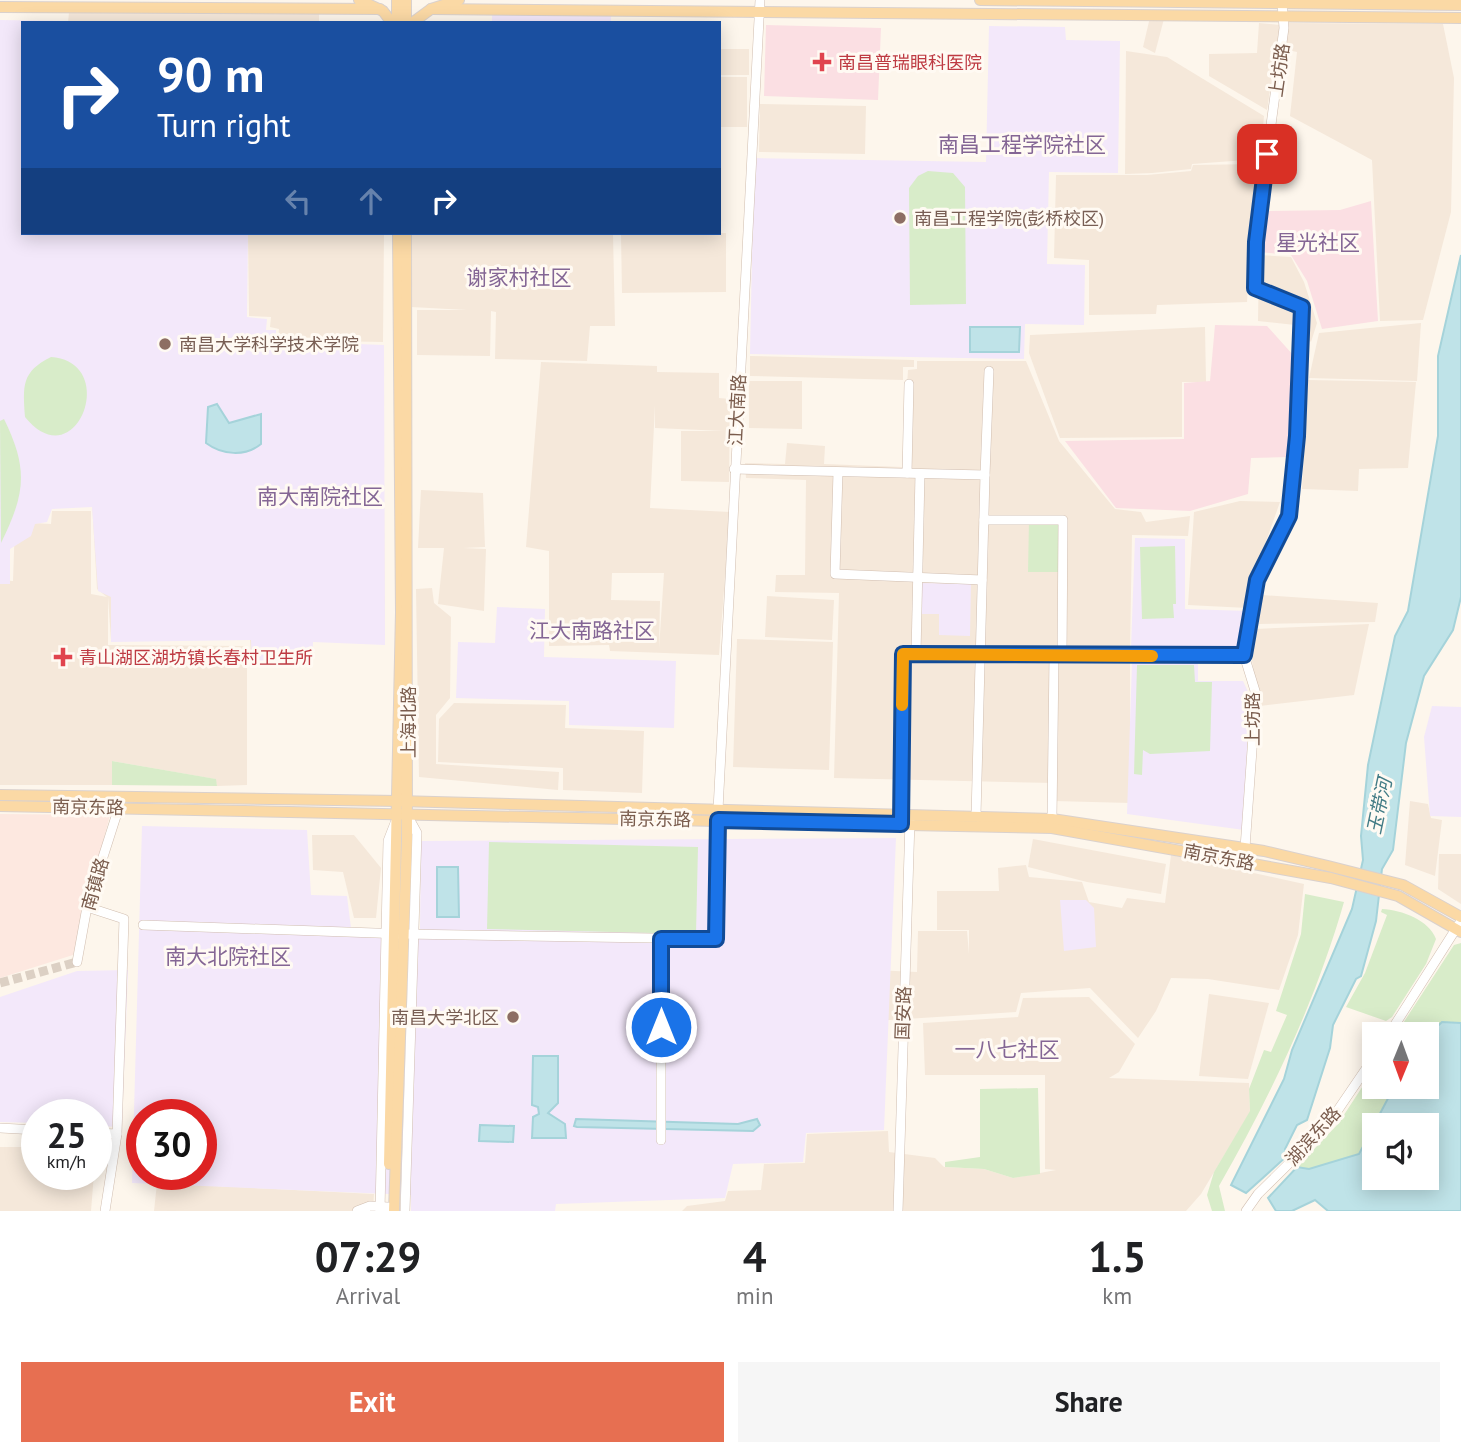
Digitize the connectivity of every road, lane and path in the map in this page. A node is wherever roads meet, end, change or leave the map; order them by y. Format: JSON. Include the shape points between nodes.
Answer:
{"nodes":[{"id":1,"x":359,"y":0,"type":"edge"},
{"id":2,"x":397,"y":0,"type":"edge"},
{"id":3,"x":405,"y":0,"type":"edge"},
{"id":4,"x":459,"y":0,"type":"edge"},
{"id":5,"x":980,"y":0,"type":"edge"},
{"id":6,"x":1461,"y":5,"type":"edge"},
{"id":7,"x":759,"y":6,"type":"edge"},
{"id":8,"x":0,"y":7,"type":"edge"},
{"id":9,"x":380,"y":9,"type":"junction"},
{"id":10,"x":431,"y":9,"type":"junction"},
{"id":11,"x":1282,"y":9,"type":"junction"},
{"id":12,"x":1461,"y":18,"type":"edge"},
{"id":13,"x":393,"y":21,"type":"edge"},
{"id":14,"x":395,"y":21,"type":"edge"},
{"id":15,"x":405,"y":21,"type":"edge"},
{"id":16,"x":415,"y":21,"type":"edge"},
{"id":17,"x":398,"y":235,"type":"edge"},
{"id":18,"x":406,"y":235,"type":"edge"},
{"id":19,"x":989,"y":372,"type":"dead end"},
{"id":20,"x":909,"y":384,"type":"dead end"},
{"id":21,"x":734,"y":469,"type":"junction"},
{"id":22,"x":838,"y":471,"type":"junction"},
{"id":23,"x":907,"y":473,"type":"junction"},
{"id":24,"x":920,"y":474,"type":"junction"},
{"id":25,"x":985,"y":475,"type":"junction"},
{"id":26,"x":984,"y":520,"type":"junction"},
{"id":27,"x":918,"y":578,"type":"junction"},
{"id":28,"x":982,"y":580,"type":"junction"},
{"id":29,"x":916,"y":654,"type":"junction"},
{"id":30,"x":980,"y":655,"type":"junction"},
{"id":31,"x":1244,"y":655,"type":"junction"},
{"id":32,"x":1058,"y":656,"type":"junction"},
{"id":33,"x":0,"y":795,"type":"edge"},
{"id":34,"x":403,"y":801,"type":"junction"},
{"id":35,"x":0,"y":806,"type":"edge"},
{"id":36,"x":118,"y":807,"type":"junction"},
{"id":37,"x":402,"y":815,"type":"junction"},
{"id":38,"x":718,"y":815,"type":"junction"},
{"id":39,"x":976,"y":816,"type":"junction"},
{"id":40,"x":905,"y":819,"type":"junction"},
{"id":41,"x":1052,"y":819,"type":"junction"},
{"id":42,"x":1245,"y":848,"type":"junction"},
{"id":43,"x":1382,"y":886,"type":"junction"},
{"id":44,"x":87,"y":907,"type":"junction"},
{"id":45,"x":1460,"y":924,"type":"edge"},
{"id":46,"x":143,"y":925,"type":"dead end"},
{"id":47,"x":400,"y":934,"type":"junction"},
{"id":48,"x":661,"y":939,"type":"junction"},
{"id":49,"x":77,"y":962,"type":"dead end"},
{"id":50,"x":1397,"y":1022,"type":"edge"},
{"id":51,"x":1362,"y":1075,"type":"edge"},
{"id":52,"x":0,"y":1128,"type":"edge"},
{"id":53,"x":21,"y":1129,"type":"edge"},
{"id":54,"x":112,"y":1134,"type":"edge"},
{"id":55,"x":117,"y":1134,"type":"junction"},
{"id":56,"x":661,"y":1137,"type":"dead end"},
{"id":57,"x":386,"y":1209,"type":"edge"},
{"id":58,"x":106,"y":1211,"type":"edge"},
{"id":59,"x":358,"y":1211,"type":"edge"},
{"id":60,"x":405,"y":1211,"type":"edge"},
{"id":61,"x":898,"y":1211,"type":"edge"},
{"id":62,"x":1246,"y":1211,"type":"edge"}],
"edges":[{"from":1,"to":9,"type":"main road"},
{"from":2,"to":14,"type":"main road"},
{"from":3,"to":15,"type":"main road"},
{"from":4,"to":10,"type":"main road"},
{"from":5,"to":11,"type":"main road"},
{"from":6,"to":11,"type":"main road"},
{"from":7,"to":10,"type":"main road"},
{"from":7,"to":11,"type":"main road"},
{"from":7,"to":21,"type":"street","name":"江大南路"},
{"from":8,"to":9,"type":"main road"},
{"from":9,"to":13,"type":"main road"},
{"from":10,"to":16,"type":"main road"},
{"from":11,"to":12,"type":"main road"},
{"from":11,"to":31,"type":"street","name":"上坊路","via":[[1284,28],[1257,229],[1255,288],[1302,307],[1297,436],[1289,516],[1257,580]]},
{"from":17,"to":34,"type":"main road","name":"上海北路"},
{"from":18,"to":34,"type":"main road","name":"上海北路"},
{"from":19,"to":25,"type":"street"},
{"from":20,"to":23,"type":"street"},
{"from":21,"to":22,"type":"street"},
{"from":21,"to":38,"type":"street","name":"江大南路"},
{"from":22,"to":23,"type":"street"},
{"from":22,"to":27,"type":"street","via":[[835,574]]},
{"from":23,"to":24,"type":"street"},
{"from":24,"to":25,"type":"street"},
{"from":24,"to":27,"type":"street"},
{"from":25,"to":26,"type":"street"},
{"from":26,"to":28,"type":"street"},
{"from":26,"to":32,"type":"street","via":[[1063,520]]},
{"from":27,"to":28,"type":"street"},
{"from":27,"to":29,"type":"street"},
{"from":28,"to":30,"type":"street"},
{"from":29,"to":30,"type":"street"},
{"from":29,"to":40,"type":"street","name":"国安路","via":[[903,654]]},
{"from":30,"to":32,"type":"street"},
{"from":30,"to":39,"type":"street"},
{"from":31,"to":32,"type":"street"},
{"from":31,"to":42,"type":"street","name":"上坊路","via":[[1256,694]]},
{"from":32,"to":41,"type":"street"},
{"from":33,"to":34,"type":"main road","name":"南京东路"},
{"from":34,"to":37,"type":"main road","name":"上海北路"},
{"from":34,"to":38,"type":"main road","name":"南京东路"},
{"from":35,"to":36,"type":"main road","name":"南京东路"},
{"from":36,"to":37,"type":"main road","name":"南京东路"},
{"from":36,"to":44,"type":"street","name":"南镇路"},
{"from":37,"to":38,"type":"main road","name":"南京东路"},
{"from":37,"to":47,"type":"main road","name":"上海北路"},
{"from":37,"to":47,"type":"street","via":[[417,833]]},
{"from":38,"to":40,"type":"main road","name":"南京东路"},
{"from":38,"to":48,"type":"street","name":"江大南路","via":[[716,939]]},
{"from":39,"to":40,"type":"main road","name":"南京东路"},
{"from":39,"to":41,"type":"main road","name":"南京东路"},
{"from":40,"to":43,"type":"main road","name":"南京东路","via":[[1052,828]]},
{"from":40,"to":61,"type":"street","name":"国安路"},
{"from":41,"to":42,"type":"main road","name":"南京东路"},
{"from":42,"to":43,"type":"main road","name":"南京东路","via":[[1353,872]]},
{"from":43,"to":45,"type":"main road","name":"南京东路","via":[[1418,892]]},
{"from":44,"to":49,"type":"street","name":"南镇路"},
{"from":44,"to":55,"type":"street","via":[[124,919]]},
{"from":45,"to":50,"type":"street"},
{"from":46,"to":47,"type":"street"},
{"from":47,"to":48,"type":"street"},
{"from":47,"to":57,"type":"main road","name":"上海北路"},
{"from":47,"to":60,"type":"street"},
{"from":48,"to":56,"type":"street"},
{"from":51,"to":62,"type":"street","name":"湖滨东路","via":[[1327,1126]]},
{"from":52,"to":53,"type":"street"},
{"from":54,"to":55,"type":"street"},
{"from":55,"to":58,"type":"street"},
{"from":57,"to":59,"type":"street"}]}
